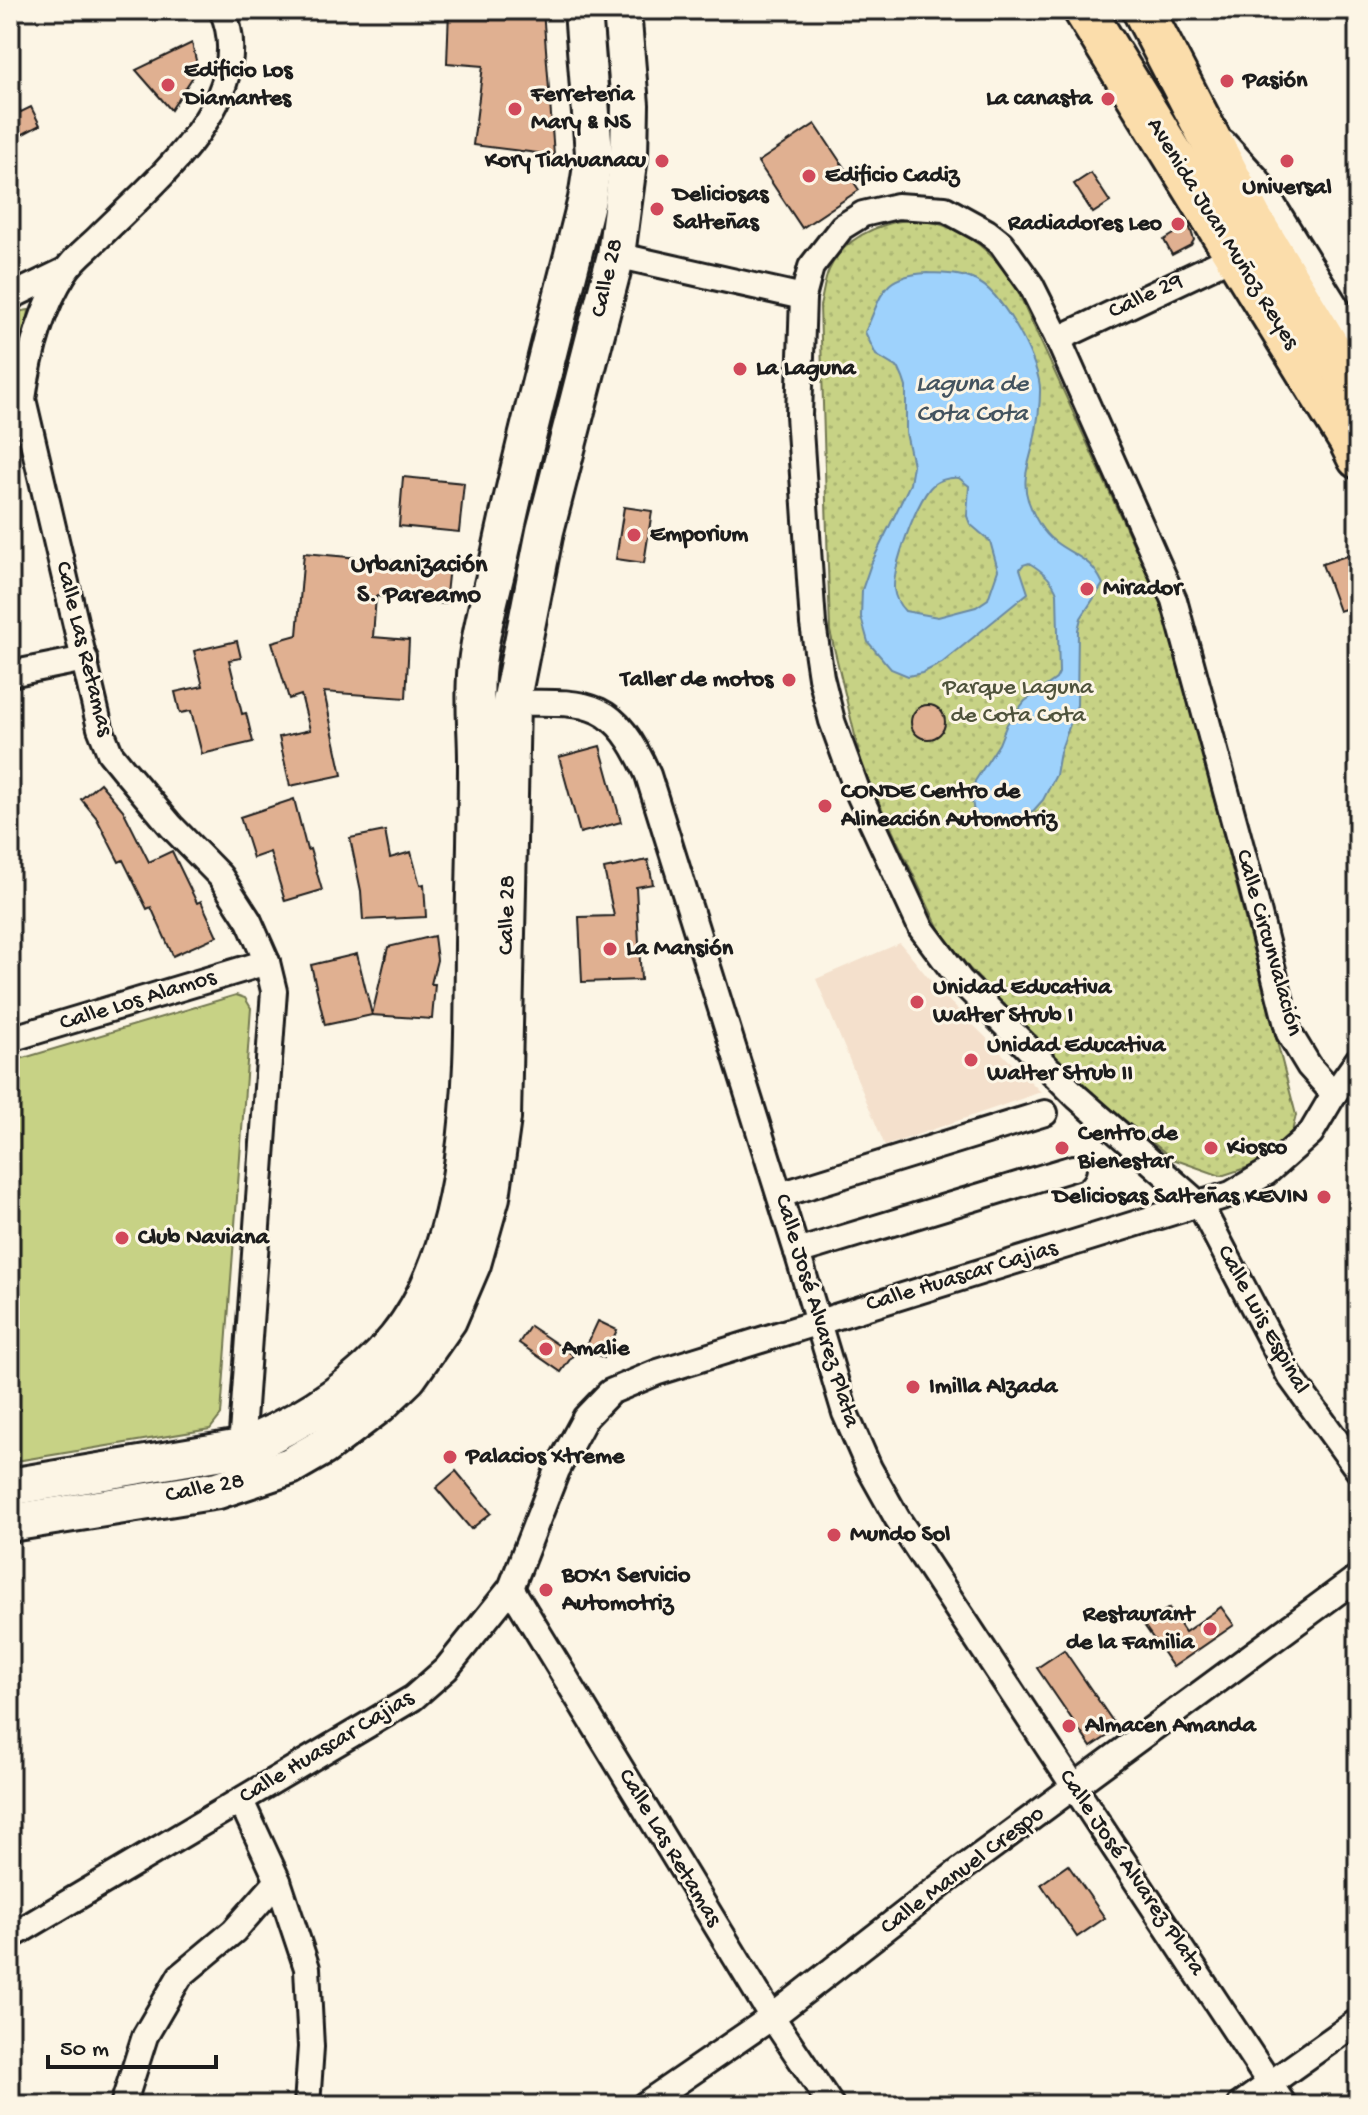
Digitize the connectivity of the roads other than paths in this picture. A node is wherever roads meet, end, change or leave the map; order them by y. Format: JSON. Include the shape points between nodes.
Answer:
{"nodes":[{"id":1,"x":222,"y":10,"type":"edge"},
{"id":2,"x":583,"y":10,"type":"edge"},
{"id":3,"x":622,"y":10,"type":"edge"},
{"id":4,"x":1084,"y":10,"type":"edge"},
{"id":5,"x":1143,"y":10,"type":"edge"},
{"id":6,"x":1205,"y":126,"type":"junction"},
{"id":7,"x":587,"y":199,"type":"junction"},
{"id":8,"x":623,"y":204,"type":"junction"},
{"id":9,"x":616,"y":255,"type":"junction"},
{"id":10,"x":1234,"y":256,"type":"junction"},
{"id":11,"x":66,"y":270,"type":"junction"},
{"id":12,"x":10,"y":297,"type":"edge"},
{"id":13,"x":803,"y":297,"type":"junction"},
{"id":14,"x":1347,"y":300,"type":"edge"},
{"id":15,"x":1058,"y":339,"type":"junction"},
{"id":16,"x":1358,"y":342,"type":"edge"},
{"id":17,"x":17,"y":390,"type":"edge"},
{"id":18,"x":1358,"y":395,"type":"edge"},
{"id":19,"x":1358,"y":458,"type":"edge"},
{"id":20,"x":85,"y":659,"type":"junction"},
{"id":21,"x":10,"y":674,"type":"edge"},
{"id":22,"x":475,"y":702,"type":"junction"},
{"id":23,"x":511,"y":703,"type":"junction"},
{"id":24,"x":267,"y":962,"type":"junction"},
{"id":25,"x":490,"y":1013,"type":"junction"},
{"id":26,"x":10,"y":1039,"type":"edge"},
{"id":27,"x":1358,"y":1060,"type":"edge"},
{"id":28,"x":1334,"y":1094,"type":"junction"},
{"id":29,"x":1045,"y":1113,"type":"dead end"},
{"id":30,"x":1073,"y":1168,"type":"dead end"},
{"id":31,"x":780,"y":1195,"type":"junction"},
{"id":32,"x":1200,"y":1205,"type":"junction"},
{"id":33,"x":797,"y":1252,"type":"junction"},
{"id":34,"x":817,"y":1321,"type":"junction"},
{"id":35,"x":247,"y":1464,"type":"junction"},
{"id":36,"x":1358,"y":1470,"type":"edge"},
{"id":37,"x":10,"y":1487,"type":"edge"},
{"id":38,"x":88,"y":1492,"type":"junction"},
{"id":39,"x":10,"y":1523,"type":"edge"},
{"id":40,"x":1358,"y":1577,"type":"edge"},
{"id":41,"x":511,"y":1588,"type":"junction"},
{"id":42,"x":1074,"y":1788,"type":"junction"},
{"id":43,"x":241,"y":1801,"type":"junction"},
{"id":44,"x":278,"y":1881,"type":"junction"},
{"id":45,"x":10,"y":1937,"type":"edge"},
{"id":46,"x":772,"y":2017,"type":"junction"},
{"id":47,"x":1358,"y":2021,"type":"edge"},
{"id":48,"x":1270,"y":2083,"type":"junction"},
{"id":49,"x":123,"y":2105,"type":"edge"},
{"id":50,"x":307,"y":2105,"type":"edge"},
{"id":51,"x":644,"y":2105,"type":"edge"},
{"id":52,"x":831,"y":2105,"type":"edge"},
{"id":53,"x":1240,"y":2105,"type":"edge"},
{"id":54,"x":1284,"y":2105,"type":"edge"}],
"edges":[{"from":1,"to":11,"type":"street","name":"Calle Las Retamas","via":[[229,57],[222,90],[204,125]]},
{"from":2,"to":7,"type":"main road","name":"Calle 28","via":[[594,153]]},
{"from":3,"to":8,"type":"main road","name":"Calle 28","via":[[630,105]]},
{"from":4,"to":10,"type":"main road","name":"Avenida Juan Muñoz Reyes"},
{"from":5,"to":6,"type":"main road","name":"Avenida Juan Muñoz Reyes"},
{"from":6,"to":14,"type":"street","via":[[1257,179]]},
{"from":6,"to":18,"type":"main road","name":"Avenida Juan Muñoz Reyes","via":[[1251,218]]},
{"from":7,"to":8,"type":"main road"},
{"from":7,"to":22,"type":"main road","name":"Calle 28","via":[[515,483],[477,663]]},
{"from":8,"to":9,"type":"main road","name":"Calle 28"},
{"from":9,"to":13,"type":"street"},
{"from":9,"to":23,"type":"main road","name":"Calle 28","via":[[545,531]]},
{"from":10,"to":15,"type":"street","name":"Calle 29"},
{"from":10,"to":19,"type":"main road","name":"Avenida Juan Muñoz Reyes"},
{"from":11,"to":12,"type":"street"},
{"from":11,"to":17,"type":"street","name":"Calle Las Retamas"},
{"from":13,"to":15,"type":"street","name":"Calle Circunvalación","via":[[811,267],[842,227],[863,214],[897,206],[945,209],[1001,243],[1031,285]]},
{"from":13,"to":32,"type":"street","name":"Calle Circunvalación","via":[[800,429],[813,624],[832,721],[857,790],[921,928],[960,980],[1077,1097]]},
{"from":14,"to":16,"type":"street"},
{"from":15,"to":28,"type":"street","name":"Calle Circunvalación","via":[[1174,600],[1289,1033]]},
{"from":17,"to":20,"type":"street","name":"Calle Las Retamas"},
{"from":20,"to":21,"type":"street"},
{"from":20,"to":24,"type":"street","name":"Calle Las Retamas","via":[[110,753],[220,876]]},
{"from":22,"to":23,"type":"main road"},
{"from":22,"to":25,"type":"main road","name":"Calle 28"},
{"from":23,"to":25,"type":"main road","name":"Calle 28"},
{"from":23,"to":31,"type":"street","name":"Calle José Alvarez Plata","via":[[570,702],[605,712],[634,743]]},
{"from":24,"to":26,"type":"street","name":"Calle Los Alamos"},
{"from":24,"to":35,"type":"street","name":"Calle Las Retamas","via":[[274,991]]},
{"from":25,"to":35,"type":"main road","name":"Calle 28","via":[[502,1118],[491,1197],[457,1259],[448,1320],[408,1377],[323,1447],[290,1466]]},
{"from":27,"to":28,"type":"street"},
{"from":28,"to":32,"type":"street","via":[[1311,1133],[1266,1173]]},
{"from":29,"to":31,"type":"street"},
{"from":30,"to":33,"type":"street"},
{"from":31,"to":33,"type":"street","name":"Calle José Alvarez Plata"},
{"from":32,"to":34,"type":"street","name":"Calle Huascar Cajias"},
{"from":32,"to":36,"type":"street","name":"Calle Luis Espinal","via":[[1289,1375]]},
{"from":33,"to":34,"type":"street","name":"Calle José Alvarez Plata"},
{"from":34,"to":41,"type":"street","name":"Calle Huascar Cajias","via":[[610,1392],[585,1418],[557,1470]]},
{"from":34,"to":42,"type":"street","name":"Calle José Alvarez Plata","via":[[845,1413],[869,1468]]},
{"from":35,"to":38,"type":"main road","name":"Calle 28","via":[[218,1490]]},
{"from":37,"to":38,"type":"main road","name":"Calle 28"},
{"from":38,"to":39,"type":"main road","name":"Calle 28"},
{"from":40,"to":42,"type":"street","name":"Calle Manuel Crespo"},
{"from":41,"to":43,"type":"street","name":"Calle Huascar Cajias","via":[[446,1669],[413,1698]]},
{"from":41,"to":46,"type":"street","name":"Calle Las Retamas"},
{"from":42,"to":46,"type":"street","name":"Calle Manuel Crespo"},
{"from":42,"to":48,"type":"street","name":"Calle José Alvarez Plata"},
{"from":43,"to":44,"type":"street"},
{"from":43,"to":45,"type":"street","name":"Calle Huascar Cajias"},
{"from":44,"to":49,"type":"street","via":[[234,1931],[180,1976],[145,2036]]},
{"from":44,"to":50,"type":"street","via":[[307,1968]]},
{"from":46,"to":51,"type":"street","name":"Calle Manuel Crespo"},
{"from":46,"to":52,"type":"street","name":"Calle Las Retamas"},
{"from":47,"to":48,"type":"street"},
{"from":48,"to":53,"type":"street"},
{"from":48,"to":54,"type":"street","name":"Calle José Alvarez Plata"}]}
